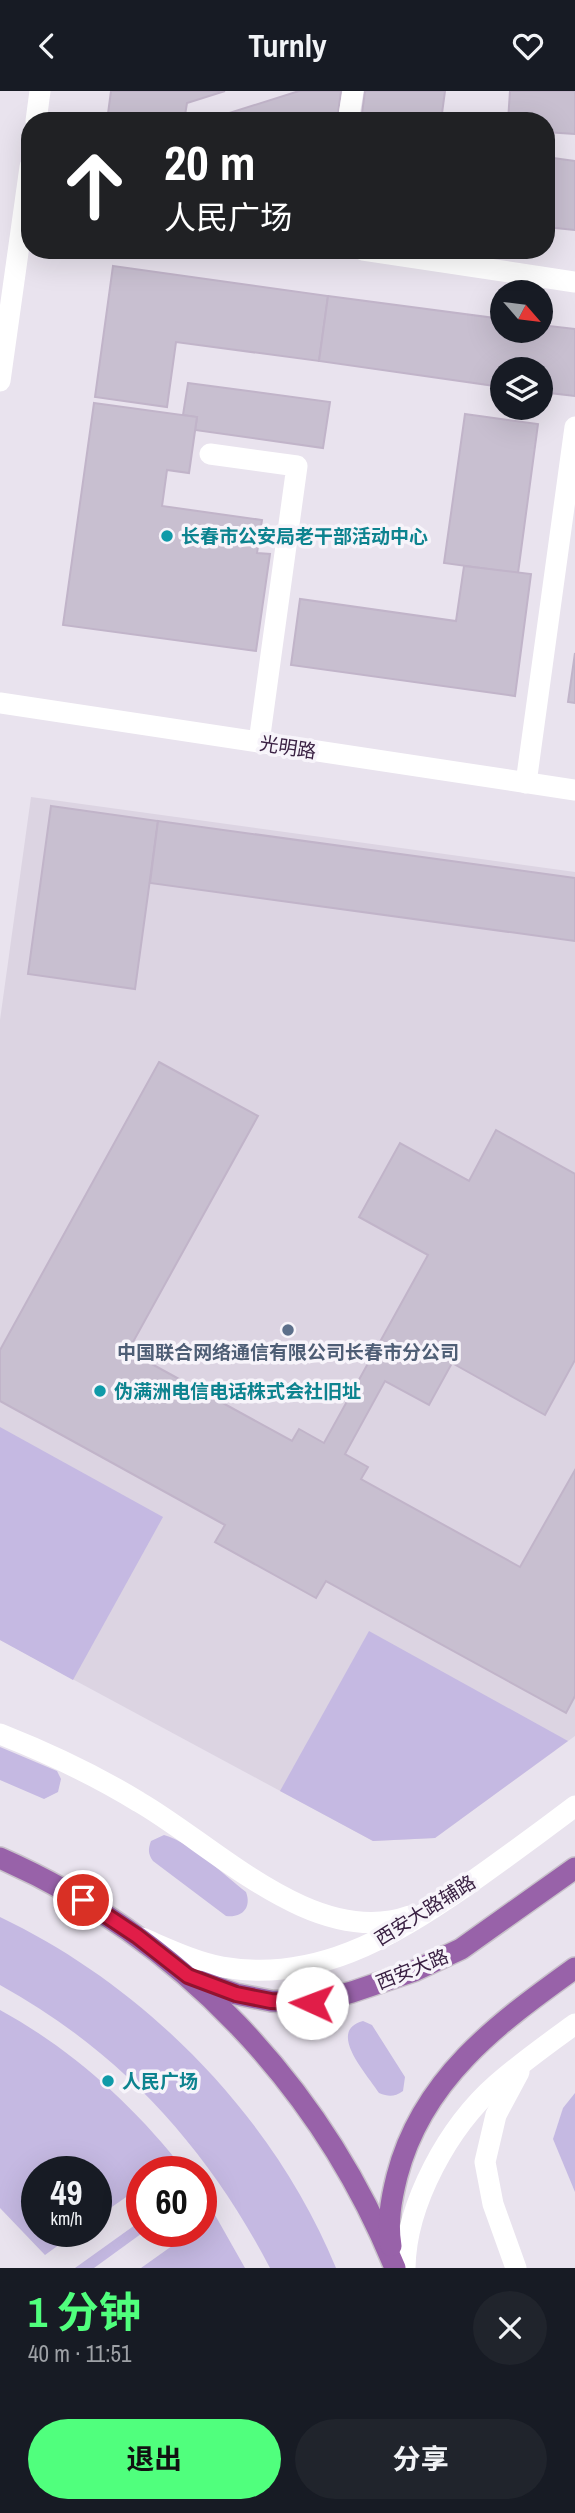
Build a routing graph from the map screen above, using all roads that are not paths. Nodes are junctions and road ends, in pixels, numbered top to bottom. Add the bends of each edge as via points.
1 (40, 91) edge
2 (353, 91) edge
3 (37, 112) edge
4 (350, 112) edge
5 (21, 241) edge
6 (423, 259) edge
7 (575, 282) edge
8 (0, 381) edge
9 (575, 427) edge
10 (209, 454) dead end
11 (0, 703) edge
12 (259, 742) junction
13 (526, 783) junction
14 (575, 790) edge
15 (0, 1734) edge
16 (575, 1806) edge
17 (0, 1858) edge
18 (575, 1868) edge
19 (435, 1907) junction
20 (137, 1936) junction
21 (575, 1968) edge
22 (188, 1976) junction
23 (575, 2024) edge
24 (547, 2045) junction
25 (398, 2267) edge
26 (516, 2268) edge

1 - 3 street
2 - 4 street
5 - 8 street
6 - 7 street
9 - 13 street
10 - 12 street via 297,466
11 - 12 street, 光明路
12 - 13 street, 光明路
13 - 14 street, 光明路
15 - 19 street via 77,1767 142,1803 238,1870 305,1909 348,1920 393,1922
16 - 19 street, 西安大路辅路
17 - 20 main road via 83,1900
18 - 22 main road, 西安大路 via 461,1949 352,1992 312,2003 271,2001
19 - 20 street, 西安大路辅路 via 348,1954 266,1970 222,1967
20 - 22 main road
21 - 25 main road via 474,2047 441,2083 419,2119 390,2205 389,2235
22 - 25 main road via 277,2068 316,2120 351,2175
23 - 24 street
24 - 25 street via 497,2084 453,2137 428,2177
24 - 26 street via 515,2075 496,2115 485,2162 493,2204

